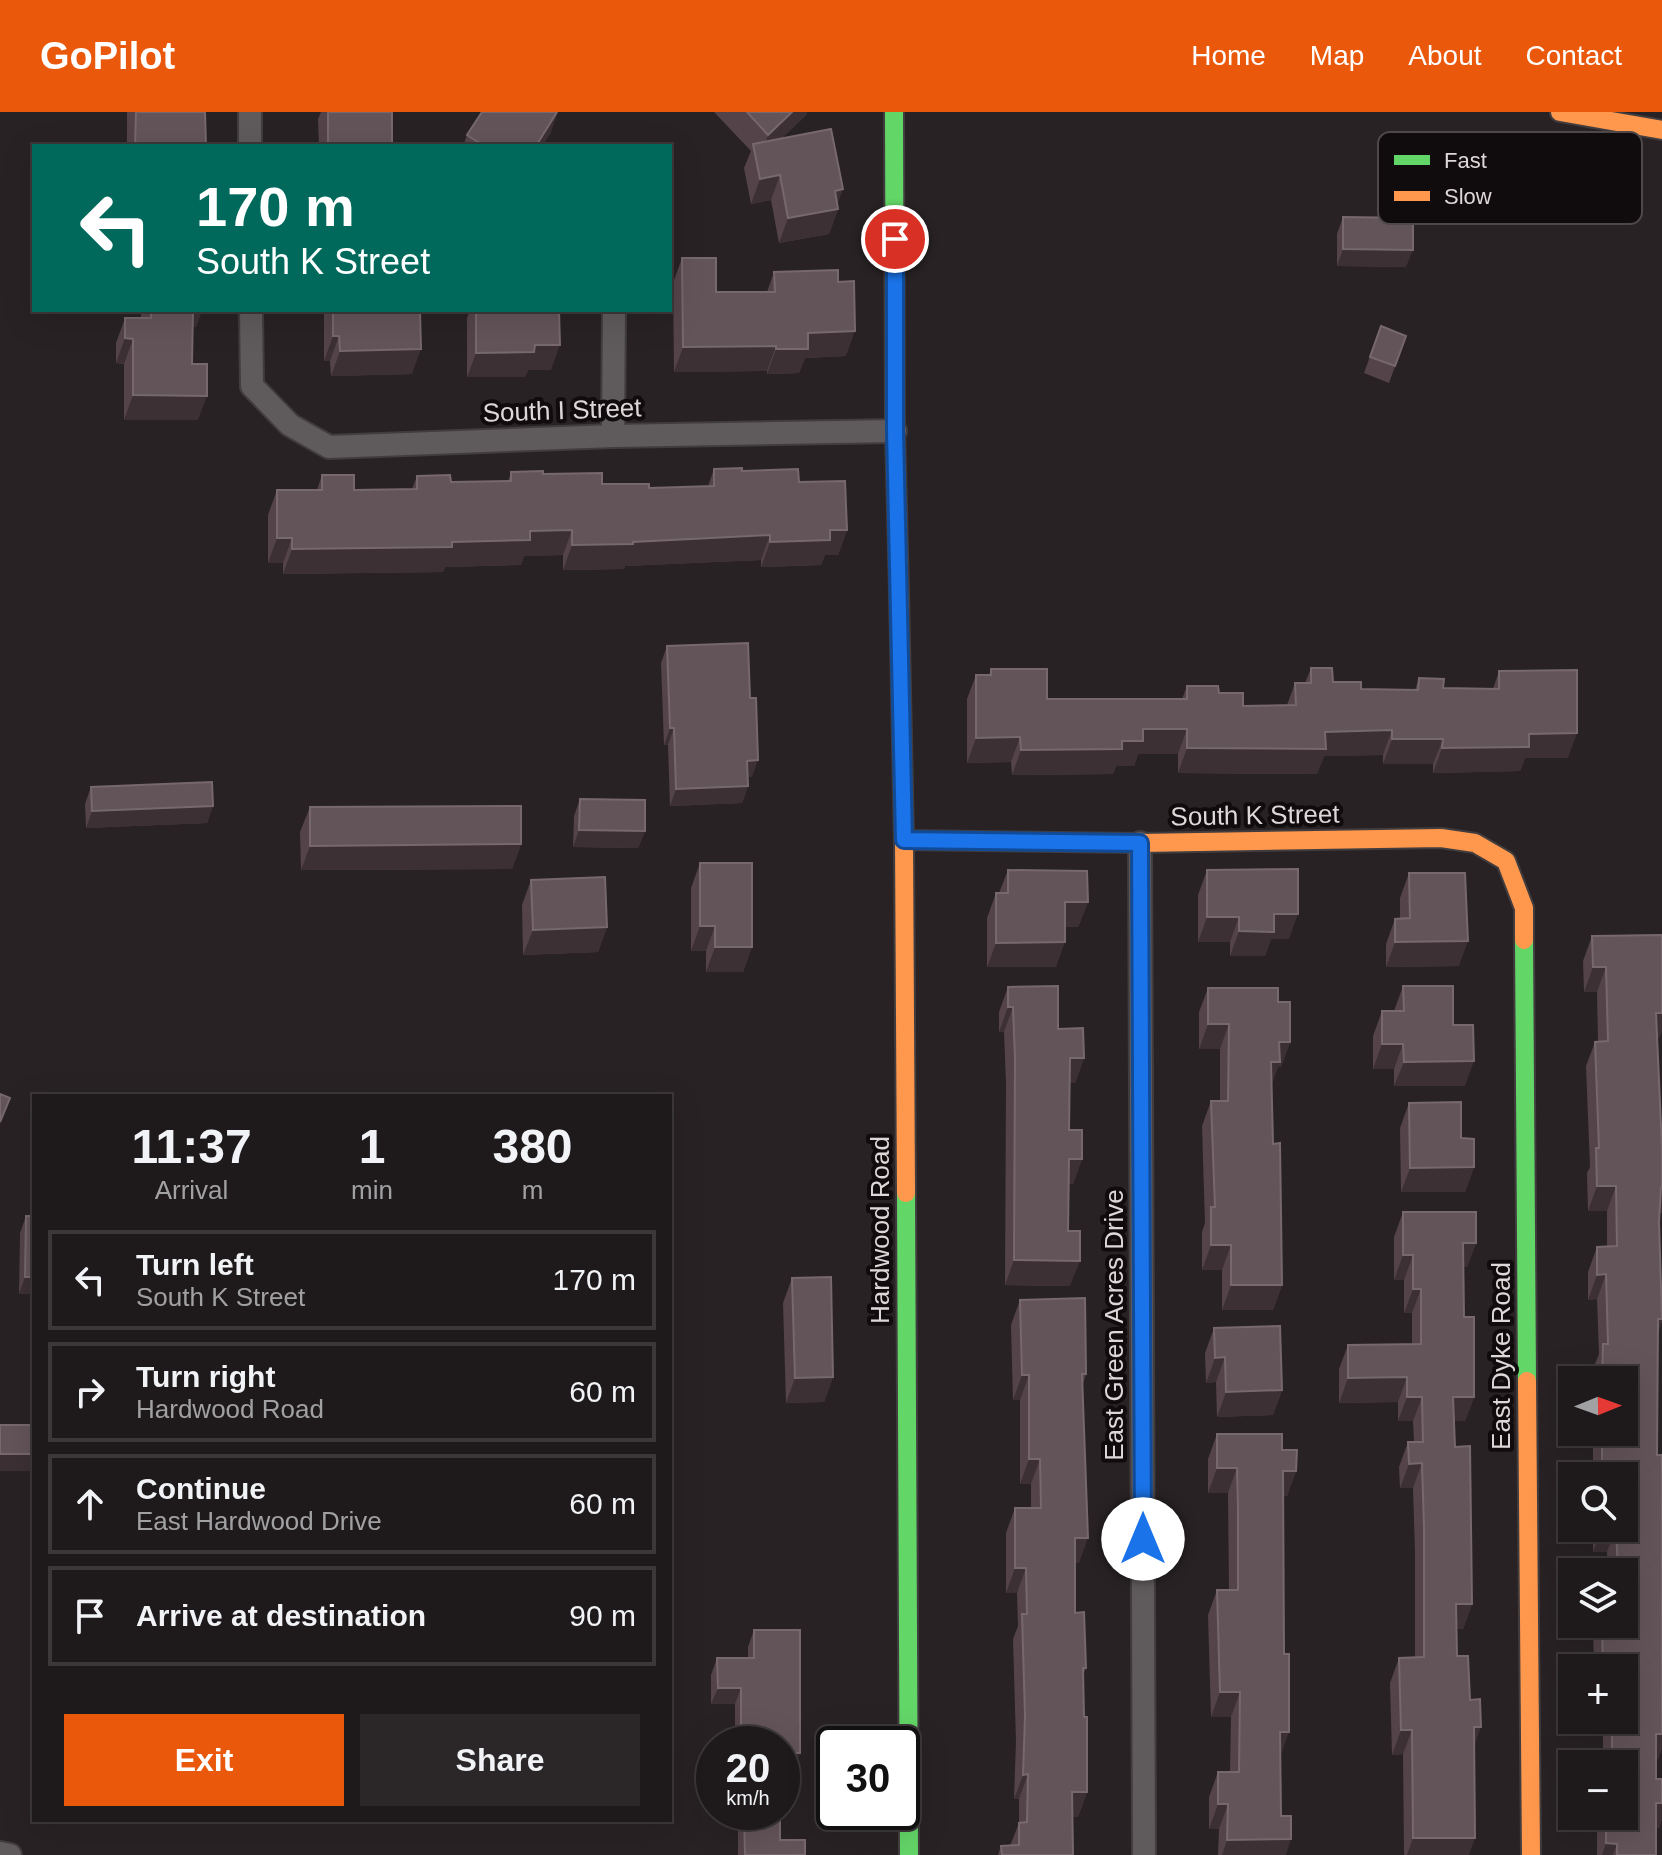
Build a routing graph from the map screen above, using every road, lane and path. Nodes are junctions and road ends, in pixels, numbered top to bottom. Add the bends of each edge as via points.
1 (250, 112) edge
2 (894, 112) edge
3 (1560, 112) edge
4 (1662, 130) edge
5 (250, 144) edge
6 (251, 312) edge
7 (614, 312) edge
8 (895, 431) junction
9 (613, 436) junction
10 (904, 840) junction
11 (1140, 843) junction
12 (1506, 861) joint
13 (0, 1853) edge
14 (10, 1855) edge
15 (909, 1855) edge
16 (1144, 1855) edge
17 (1531, 1855) edge

1 - 5 street
2 - 8 street, Hardwood Road
3 - 4 street
6 - 9 street, South I Street via 252,386 290,425 329,447
7 - 9 street
8 - 9 street, South I Street
8 - 10 street, Hardwood Road
10 - 11 street, South K Street
10 - 15 street, Hardwood Road
11 - 12 street, South K Street via 1441,838 1475,843
11 - 16 street, East Green Acres Drive
12 - 17 street, East Dyke Road via 1524,908
13 - 14 street

